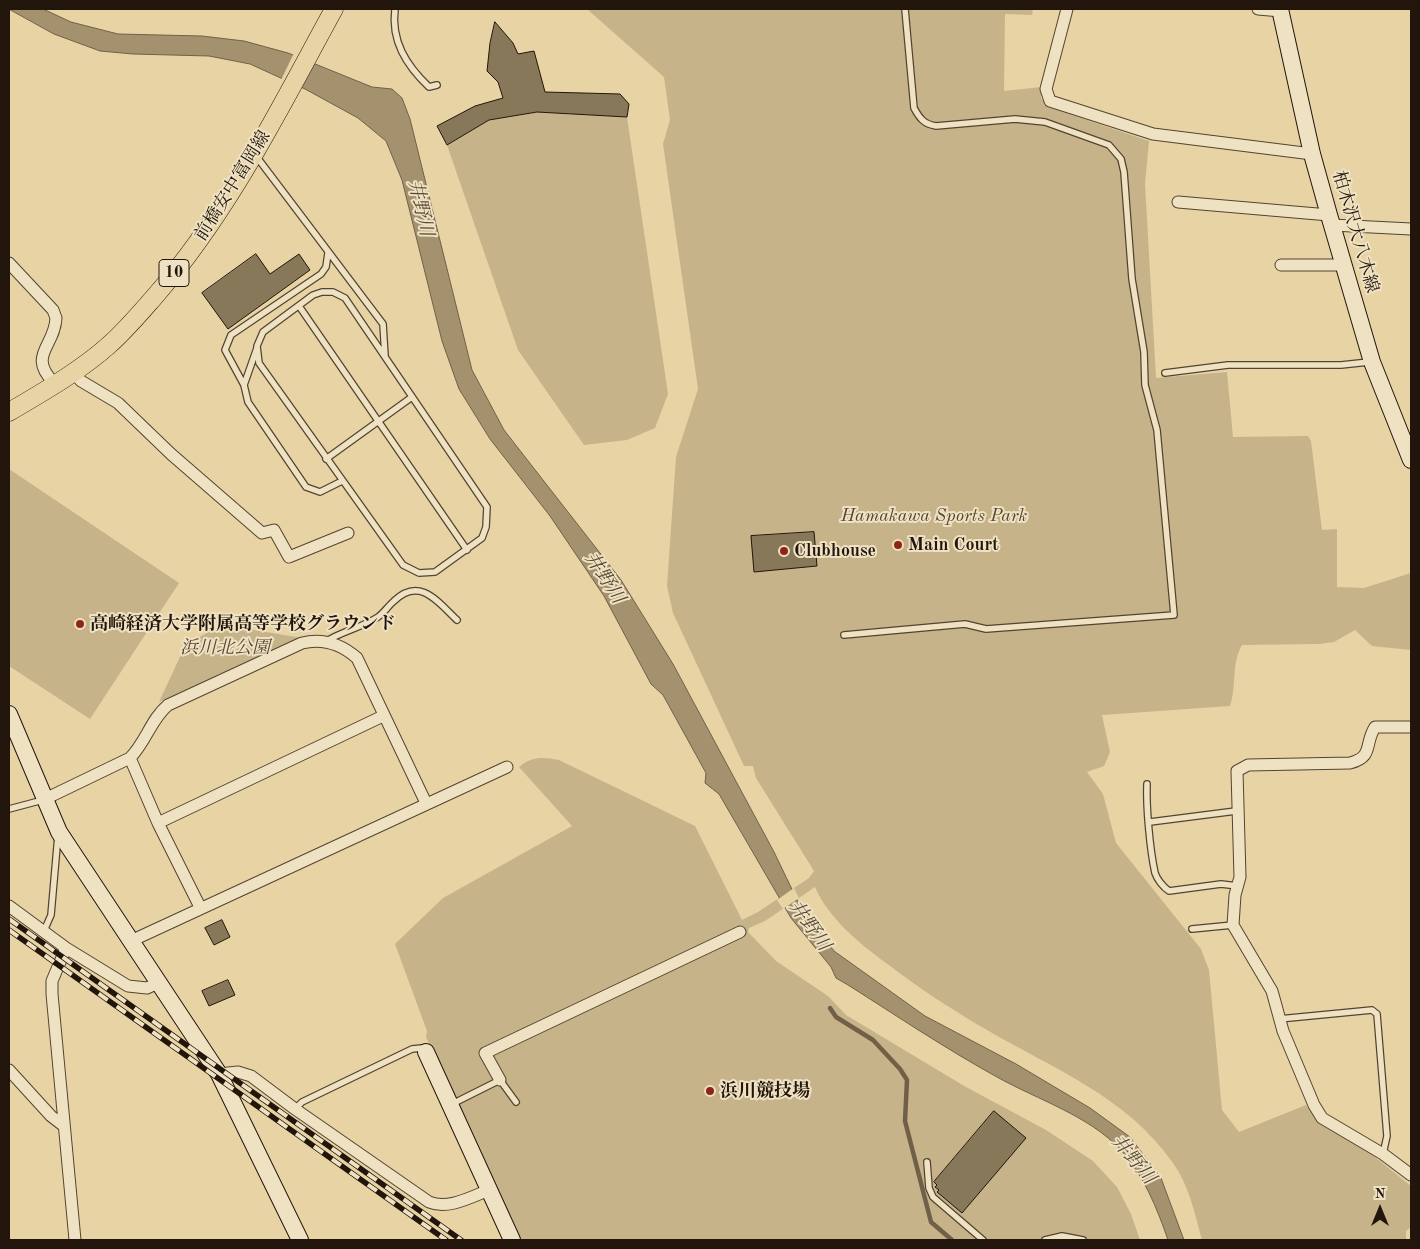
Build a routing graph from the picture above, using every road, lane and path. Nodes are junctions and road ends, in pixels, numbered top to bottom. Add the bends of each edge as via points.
1 (334, 9) edge
2 (395, 9) edge
3 (905, 9) edge
4 (1067, 9) edge
5 (1258, 9) edge
6 (1280, 10) edge
7 (437, 85) dead end
8 (254, 154) junction
9 (1312, 154) junction
10 (1178, 202) dead end
11 (1331, 220) junction
12 (1411, 228) edge
13 (328, 252) junction
14 (9, 263) edge
15 (1281, 265) dead end
16 (1344, 265) junction
17 (299, 306) junction
18 (257, 346) junction
19 (385, 357) junction
20 (1372, 362) junction
21 (72, 371) junction
22 (1165, 373) dead end
23 (55, 384) junction
24 (244, 385) junction
25 (412, 396) junction
26 (9, 412) edge
27 (379, 420) junction
28 (326, 459) junction
29 (1411, 460) edge
30 (342, 481) junction
31 (348, 534) dead end
32 (467, 550) junction
33 (457, 620) dead end
34 (844, 635) dead end
35 (325, 642) junction
36 (9, 714) edge
37 (383, 716) junction
38 (1411, 727) edge
39 (130, 758) junction
40 (507, 767) dead end
41 (1147, 784) dead end
42 (45, 798) junction
43 (426, 803) junction
44 (9, 809) edge
45 (1236, 811) junction
46 (158, 822) junction
47 (1150, 822) junction
48 (59, 832) junction
49 (1238, 886) junction
50 (9, 906) edge
51 (200, 908) junction
52 (1233, 925) junction
53 (1192, 929) dead end
54 (44, 931) junction
55 (740, 932) dead end
56 (133, 940) junction
57 (66, 948) junction
58 (160, 982) junction
59 (1279, 1019) junction
60 (426, 1052) joint
61 (9, 1070) edge
62 (220, 1074) junction
63 (500, 1080) junction
64 (516, 1102) dead end
65 (450, 1105) junction
66 (294, 1109) junction
67 (64, 1126) junction
68 (1384, 1154) junction
69 (927, 1162) dead end
70 (1411, 1175) edge
71 (489, 1190) junction
72 (75, 1240) edge
73 (300, 1240) edge
74 (512, 1240) edge
75 (983, 1240) edge
76 (1045, 1240) edge
77 (1084, 1240) edge

1 - 8 main road, 前橋安中富岡線 / 10
2 - 7 lane via 395,39 405,58 429,87
3 - 34 lane via 914,108 926,124 1028,119 1109,145 1120,159 1124,172 1132,279 1144,352 1145,385 1157,430 1174,615 986,629 965,624
4 - 9 street via 1046,89 1050,101 1153,134
5 - 6 street
6 - 9 street, 柏木沢大八木線
8 - 13 lane
8 - 21 main road, 前橋安中富岡線 / 10 via 190,256 114,340
9 - 11 street, 柏木沢大八木線
10 - 11 street
11 - 12 street
11 - 16 street, 柏木沢大八木線
13 - 19 lane via 383,324
13 - 24 lane via 321,274 231,335 225,350
14 - 23 street via 53,310 56,318 41,360 46,375
15 - 16 street
16 - 20 street, 柏木沢大八木線
17 - 18 lane via 263,332
17 - 19 lane via 322,292 333,292 345,298
17 - 27 lane
18 - 24 lane
18 - 28 lane via 259,363
19 - 25 lane
20 - 22 lane via 1341,366 1228,365
20 - 29 street, 柏木沢大八木線
21 - 23 main road, 前橋安中富岡線 / 10
21 - 31 street via 81,381 118,403 262,533 274,530 289,558
23 - 26 main road, 前橋安中富岡線 / 10
24 - 30 lane via 248,402 306,487 320,492
25 - 27 lane
25 - 32 lane via 487,507 482,538
27 - 28 lane
27 - 32 lane
28 - 30 lane
30 - 32 lane via 402,565 410,571 435,572
33 - 35 lane via 431,595 418,590 402,594 380,616 361,627
35 - 37 street via 347,650 357,658
35 - 39 street via 302,643 168,705
36 - 42 street
37 - 43 street
37 - 46 street
38 - 45 street via 1375,727 1363,759 1350,763 1241,766 1235,777
39 - 42 street
39 - 46 street
40 - 43 street
41 - 47 lane via 1146,804
42 - 44 lane
42 - 48 street
43 - 51 street
45 - 47 lane
45 - 49 street
46 - 51 street
47 - 49 lane via 1156,874 1164,888 1169,891 1222,884
48 - 54 lane via 51,915
48 - 56 street
49 - 52 street via 1234,895
50 - 54 street
51 - 56 street
52 - 53 lane
52 - 59 street via 1272,991
54 - 57 street
55 - 63 street via 485,1053
56 - 58 street
57 - 58 street via 128,986 148,988
57 - 67 street via 52,981
58 - 62 street
59 - 68 street via 1322,1118
59 - 68 lane via 1372,1010 1377,1014 1387,1136
60 - 65 street
60 - 66 lane via 422,1048 412,1049 302,1102
61 - 67 street
62 - 66 street via 238,1072 250,1076
62 - 73 street
63 - 64 lane
63 - 65 lane
65 - 71 street
66 - 71 street via 429,1202 437,1205
67 - 72 street
68 - 70 street
69 - 75 lane via 933,1198
71 - 74 street
76 - 77 lane via 1062,1236

